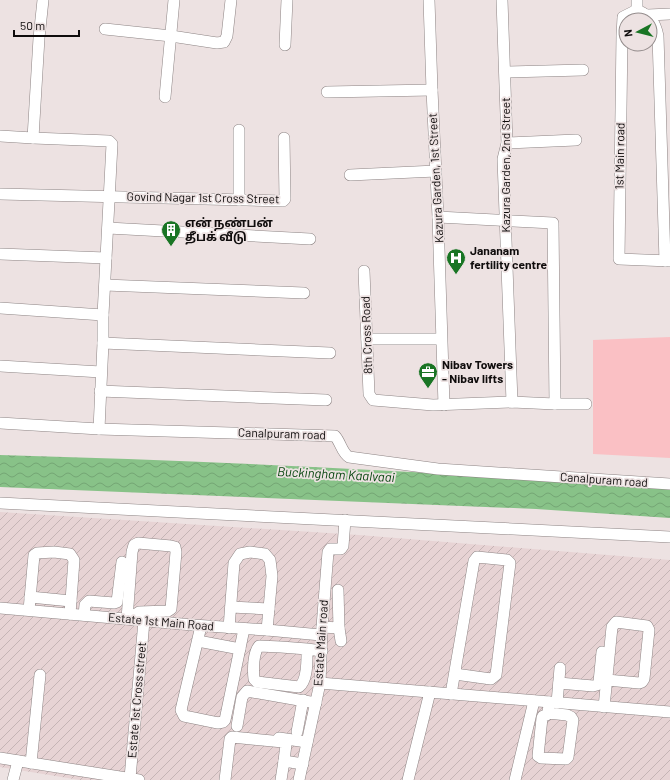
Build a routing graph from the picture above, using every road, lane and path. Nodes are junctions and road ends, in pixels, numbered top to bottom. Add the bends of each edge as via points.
1 (43, 0) edge
2 (174, 0) edge
3 (231, 0) edge
4 (287, 0) edge
5 (428, 0) edge
6 (502, 0) edge
7 (637, 5) edge
8 (645, 12) edge
9 (670, 14) edge
10 (658, 15) edge
11 (105, 30) dead end
12 (171, 36) junction
13 (658, 36) edge
14 (285, 45) dead end
15 (583, 70) dead end
16 (505, 72) junction
17 (432, 90) junction
18 (327, 92) dead end
19 (165, 97) dead end
20 (239, 130) dead end
21 (666, 133) edge
22 (0, 136) edge
23 (33, 138) junction
24 (284, 138) dead end
25 (576, 140) dead end
26 (507, 143) junction
27 (436, 171) junction
28 (350, 175) dead end
29 (0, 194) edge
30 (109, 196) junction
31 (667, 196) edge
32 (238, 200) junction
33 (438, 217) junction
34 (505, 220) junction
35 (108, 228) junction
36 (310, 239) dead end
37 (0, 254) edge
38 (106, 258) junction
39 (668, 261) edge
40 (364, 271) dead end
41 (105, 285) junction
42 (304, 293) dead end
43 (0, 308) edge
44 (103, 315) junction
45 (367, 339) junction
46 (442, 339) junction
47 (103, 343) junction
48 (330, 353) dead end
49 (0, 366) edge
50 (101, 372) junction
51 (100, 391) junction
52 (326, 400) dead end
53 (512, 402) junction
54 (556, 404) junction
55 (586, 404) dead end
56 (444, 405) junction
57 (0, 423) edge
58 (99, 428) junction
59 (670, 484) edge
60 (0, 503) edge
61 (345, 520) junction
62 (670, 537) edge
63 (122, 562) dead end
64 (338, 590) dead end
65 (30, 598) junction
66 (71, 601) junction
67 (230, 607) junction
68 (0, 608) edge
69 (269, 609) junction
70 (29, 610) junction
71 (70, 614) junction
72 (84, 615) junction
73 (136, 620) junction
74 (201, 626) junction
75 (229, 628) junction
76 (339, 628) junction
77 (244, 629) junction
78 (267, 630) junction
79 (321, 631) junction
80 (198, 641) junction
81 (341, 641) dead end
82 (240, 649) junction
83 (307, 649) junction
84 (322, 651) junction
85 (602, 652) dead end
86 (560, 668) dead end
87 (455, 674) junction
88 (40, 675) dead end
89 (607, 680) junction
90 (320, 683) junction
91 (559, 683) junction
92 (430, 692) junction
93 (451, 694) junction
94 (303, 700) junction
95 (534, 701) junction
96 (316, 703) junction
97 (551, 706) junction
98 (604, 707) junction
99 (670, 712) edge
100 (297, 732) dead end
101 (307, 742) junction
102 (0, 758) edge
103 (18, 761) junction
104 (284, 761) junction
105 (31, 763) junction
106 (303, 764) junction
107 (68, 774) edge
108 (135, 779) edge
109 (14, 780) edge
110 (225, 780) edge
111 (281, 780) edge
112 (299, 780) edge
113 (408, 780) edge
114 (515, 780) edge

1 - 23 street
2 - 12 street
3 - 12 street via 224,42
4 - 14 street
5 - 17 street, Kazura Garden, 1st Street
6 - 16 street, Kazura Garden, 2nd Street
7 - 8 street
7 - 39 street, 1st Main road via 623,17 618,259
9 - 10 street
11 - 12 street
12 - 19 street
13 - 21 street
15 - 16 street
16 - 26 street, Kazura Garden, 2nd Street
17 - 18 street
17 - 27 street, Kazura Garden, 1st Street
20 - 32 street
21 - 31 street
22 - 23 street
23 - 30 street via 111,143
24 - 32 street, Govind Nagar 1st Cross Street via 284,201
25 - 26 street
26 - 34 street, Kazura Garden, 2nd Street via 503,159
27 - 28 street
27 - 33 street, Kazura Garden, 1st Street
29 - 30 street, Govind Nagar 1st Cross Street
30 - 32 street, Govind Nagar 1st Cross Street
30 - 35 street
31 - 39 street
33 - 34 street
33 - 46 street, Kazura Garden, 1st Street
34 - 53 street, Kazura Garden, 2nd Street
34 - 54 street via 553,223
35 - 36 street
35 - 38 street
37 - 38 street
38 - 41 street
40 - 45 street, 8th Cross Road
41 - 42 street
41 - 44 street
43 - 44 street
44 - 47 street
45 - 46 street
45 - 56 street, 8th Cross Road via 372,400
46 - 56 street, Kazura Garden, 1st Street
47 - 48 street
47 - 50 street
49 - 50 street
50 - 51 street
51 - 52 street
51 - 58 street
53 - 54 street
53 - 56 street
54 - 55 street
57 - 58 street, Canalpuram road
58 - 59 street, Canalpuram road via 335,436 340,441 345,455 349,457 438,469
60 - 61 street
61 - 62 street
61 - 79 street, Estate Main road via 343,546 340,549 330,549 328,552
63 - 72 street via 117,602 89,601 85,605
64 - 76 street
65 - 66 street
65 - 66 street via 34,555 54,552 70,554 74,560
65 - 70 street
66 - 71 street
67 - 69 street
67 - 69 street via 234,563 240,554 250,552 265,554 270,560 272,576
67 - 75 street
68 - 70 street, Estate 1st Main Road
69 - 78 street
70 - 71 street, Estate 1st Main Road
71 - 72 street, Estate 1st Main Road
72 - 73 street, Estate 1st Main Road
73 - 73 street, Estate 1st Cross street via 132,552 134,545 138,543 175,547 172,609 139,612 136,614
73 - 74 street, Estate 1st Main Road
73 - 108 street, Estate 1st Cross street
74 - 75 street, Estate 1st Main Road
74 - 80 street
75 - 77 street, Estate 1st Main Road
76 - 79 street, Estate 1st Main Road
76 - 81 street
77 - 78 street, Estate 1st Main Road
77 - 82 street
78 - 79 street, Estate 1st Main Road
79 - 84 street, Estate Main road
80 - 82 street
80 - 82 street via 181,710 184,716 212,722 225,720
83 - 83 street via 306,670 303,684 299,687 257,682 254,679 256,649 259,646
83 - 84 street
84 - 90 street, Estate Main road
85 - 91 street via 597,685
86 - 91 street
87 - 87 street via 474,561 477,557 507,560 510,563 496,675 491,679
87 - 93 street
88 - 105 street
89 - 89 street via 612,627 616,622 647,626 649,630 642,682
89 - 98 street
90 - 92 street
90 - 96 street, Estate Main road
91 - 97 street
92 - 93 street
92 - 113 street
93 - 95 street
94 - 96 street
94 - 100 street
94 - 101 street via 247,691 242,697 240,729
95 - 97 street
95 - 114 street
96 - 101 street, Estate Main road
97 - 97 street via 547,715 542,718 538,756 566,759 573,720
97 - 98 street
98 - 99 street
101 - 106 street, Estate Main road
102 - 103 street
103 - 105 street
103 - 109 street
104 - 106 street
104 - 110 street via 286,744 283,742 232,737
104 - 111 street
105 - 107 street
106 - 112 street, Estate Main road
107 - 108 street

